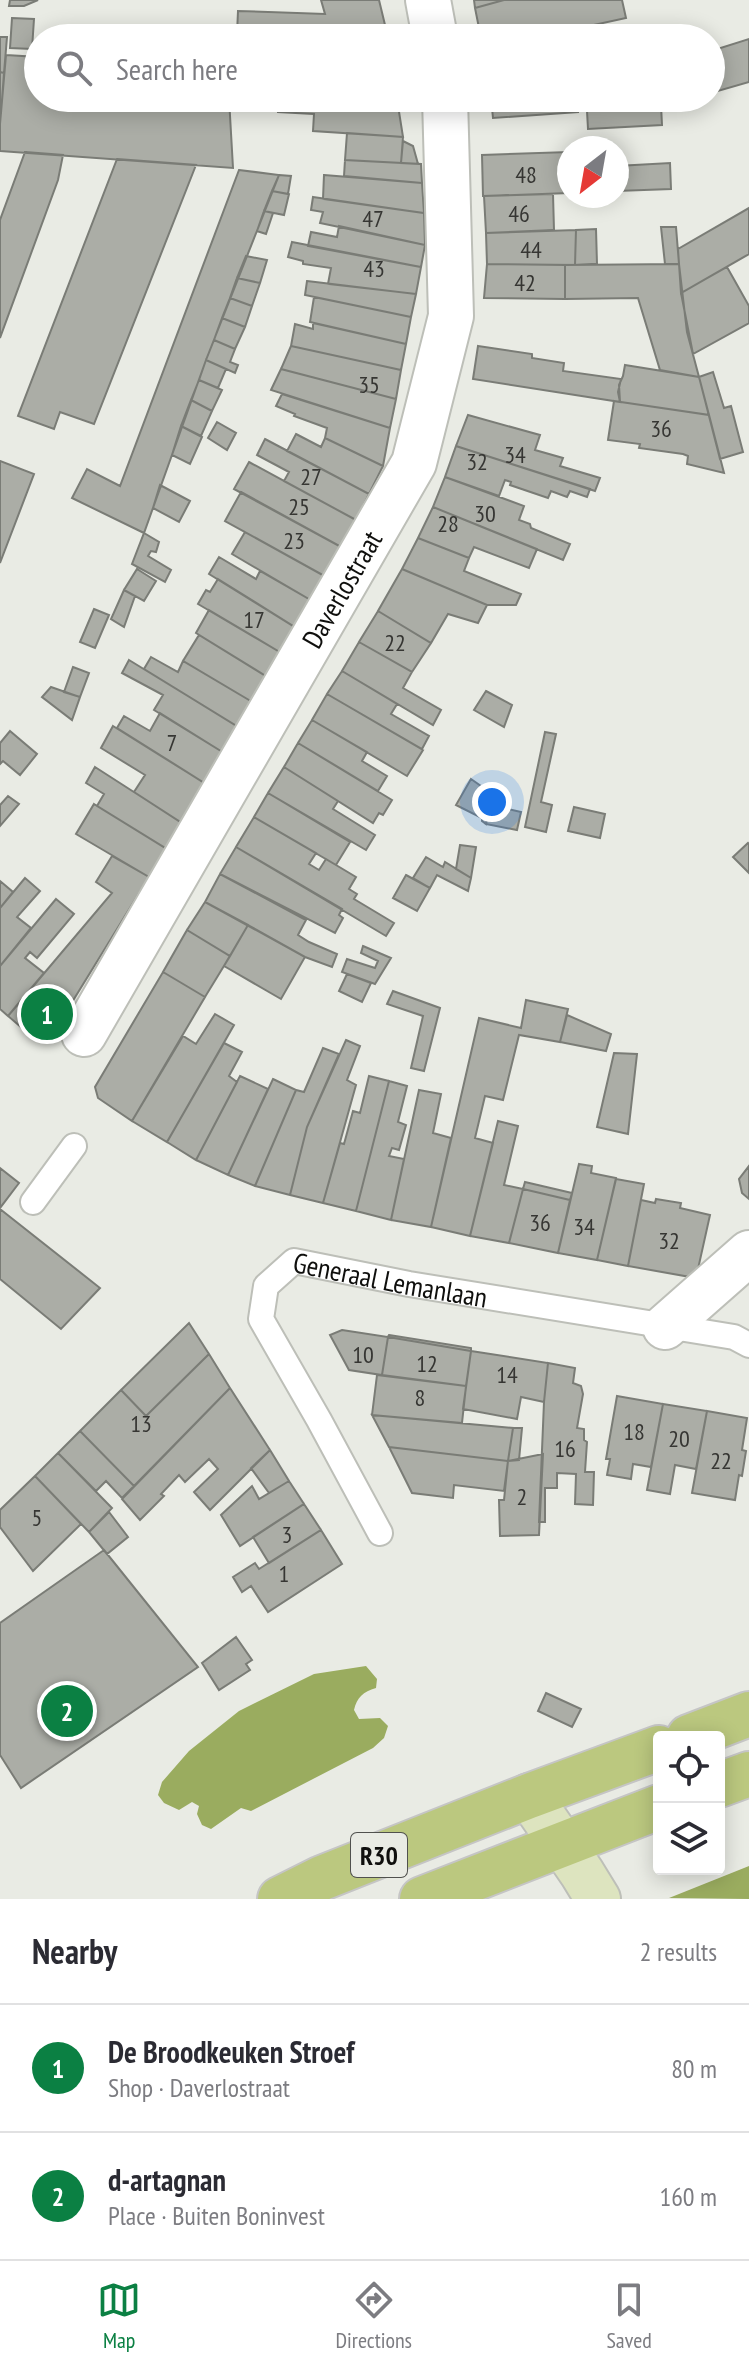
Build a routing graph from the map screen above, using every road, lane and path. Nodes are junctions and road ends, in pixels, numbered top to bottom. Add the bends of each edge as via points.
1 (428, 0) edge
2 (432, 24) edge
3 (445, 112) edge
4 (84, 1034) dead end
5 (74, 1146) dead end
6 (33, 1202) dead end
7 (749, 1253) edge
8 (665, 1327) junction
9 (749, 1345) edge
10 (380, 1533) dead end
11 (749, 1714) edge
12 (705, 1731) edge
13 (653, 1750) edge
14 (749, 1774) edge
15 (725, 1783) edge
16 (529, 1796) junction
17 (640, 1814) edge
18 (562, 1844) junction
19 (280, 1899) edge
20 (422, 1899) edge
21 (598, 1899) edge

1 - 2 street
3 - 4 street, Daverlostraat via 451,316 414,463
5 - 6 lane
7 - 8 street
8 - 9 lane, Generaal Lemanlaan via 734,1337
8 - 10 lane, Generaal Lemanlaan via 294,1261 266,1286 261,1319
11 - 12 main road
13 - 16 main road, R30
14 - 15 main road
16 - 18 street
16 - 19 main road, R30
17 - 18 main road, R30
18 - 20 main road, R30
18 - 21 street

